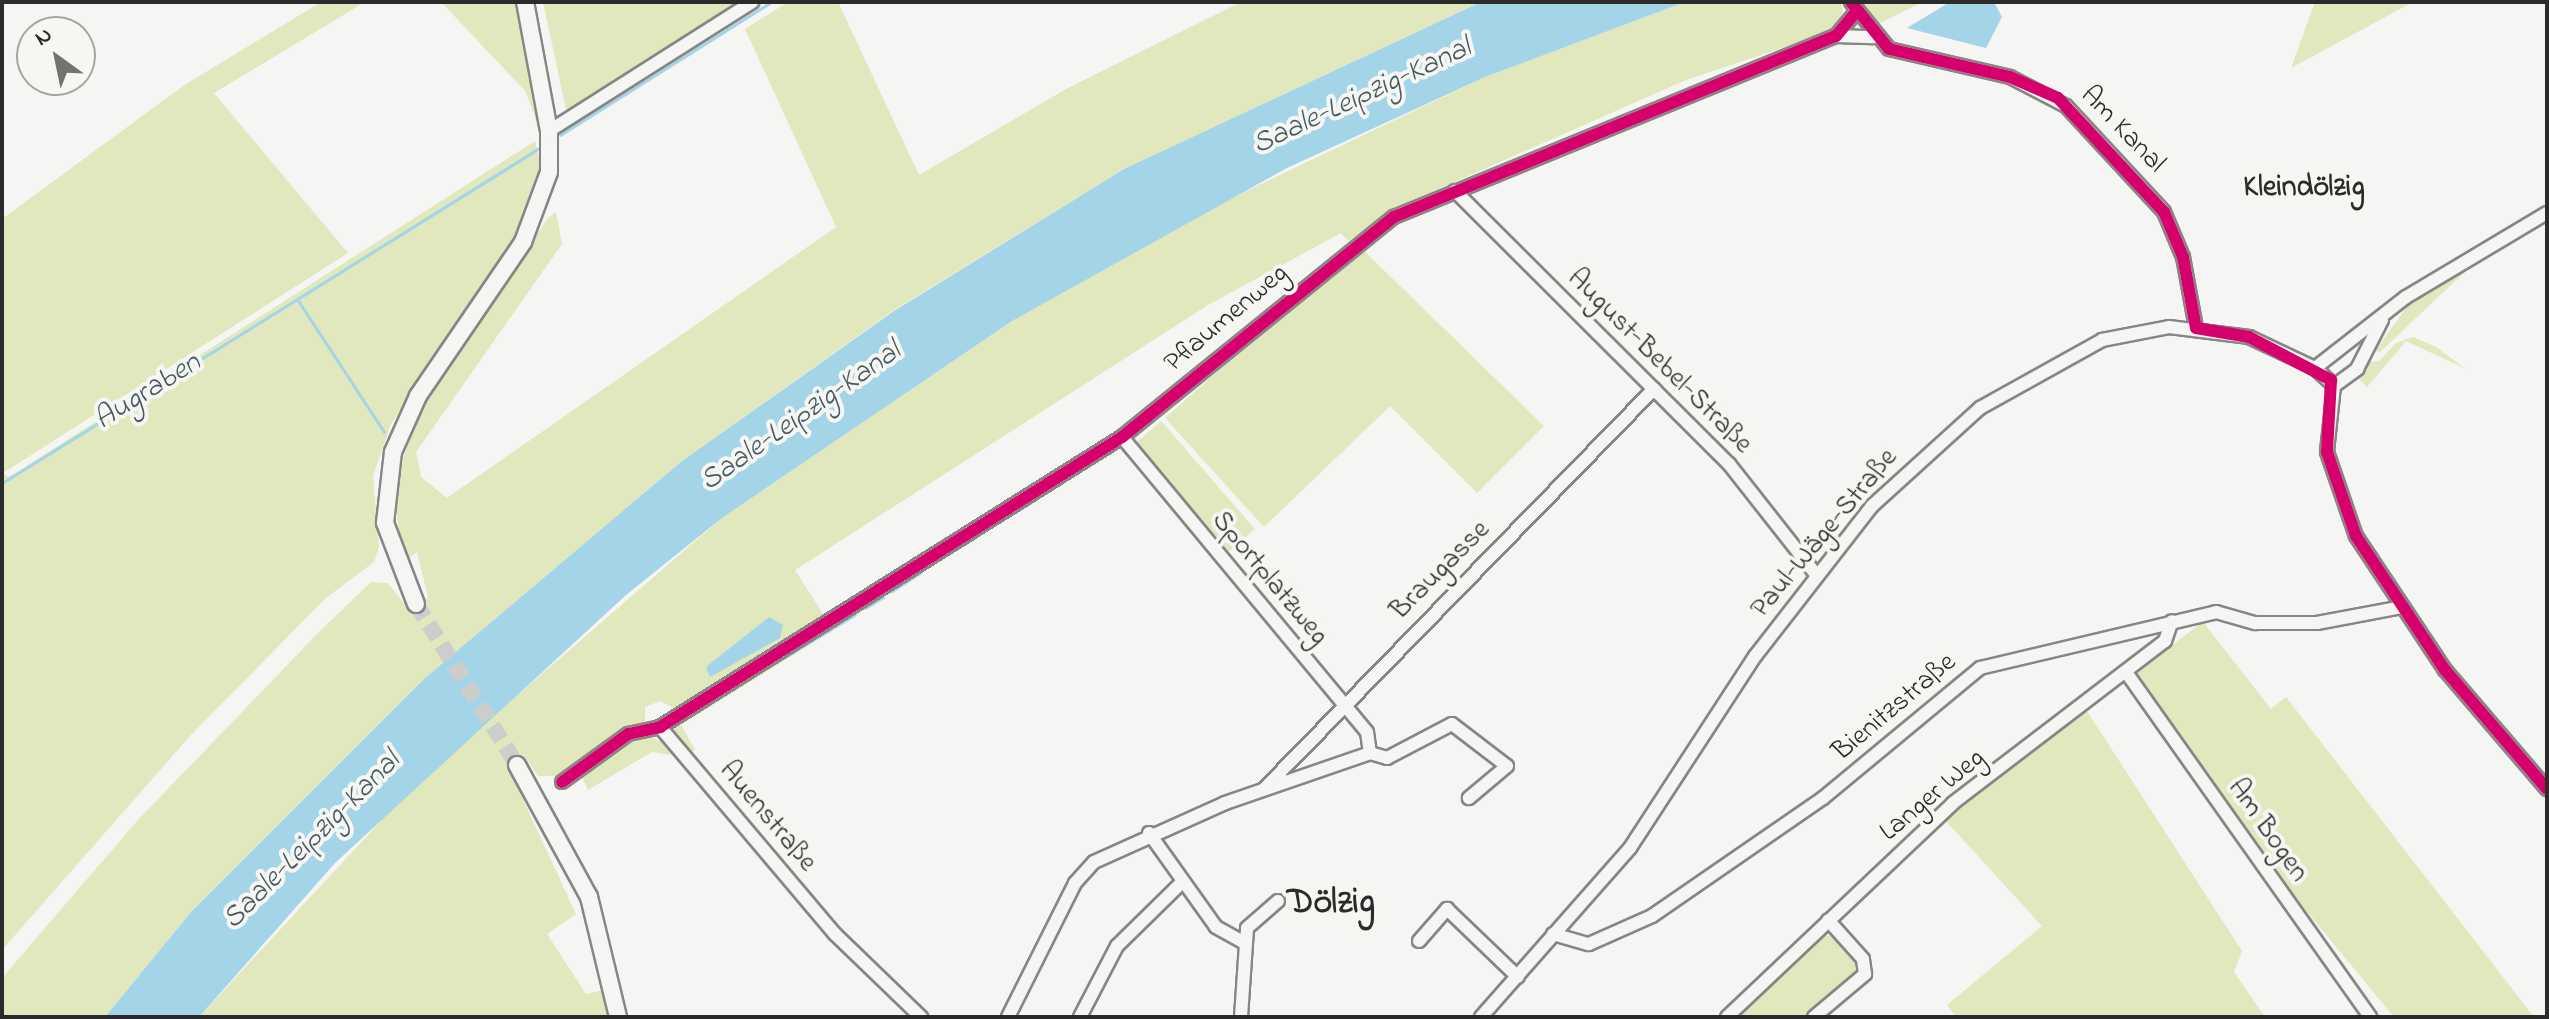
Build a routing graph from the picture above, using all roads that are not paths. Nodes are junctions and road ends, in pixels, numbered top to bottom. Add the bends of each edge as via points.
1 (525, 2) edge
2 (752, 2) edge
3 (1853, 8) edge
4 (1836, 36) junction
5 (1873, 37) junction
6 (549, 131) junction
7 (1455, 191) junction
8 (2547, 213) edge
9 (2382, 320) junction
10 (2196, 328) junction
11 (2315, 368) junction
12 (2334, 386) junction
13 (1654, 389) junction
14 (1122, 437) junction
15 (1817, 576) junction
16 (416, 604) tunnel mouth
17 (2402, 607) junction
18 (2172, 621) junction
19 (2126, 672) junction
20 (1343, 705) junction
21 (660, 727) junction
22 (1370, 753) junction
23 (517, 765) tunnel mouth
24 (562, 782) dead end
25 (1264, 789) junction
26 (2547, 789) edge
27 (1469, 798) dead end
28 (1149, 833) junction
29 (1181, 883) junction
30 (1278, 901) dead end
31 (1828, 920) junction
32 (1553, 934) junction
33 (1419, 941) dead end
34 (1245, 943) junction
35 (1518, 977) junction
36 (919, 1016) edge
37 (618, 1017) edge
38 (1008, 1017) edge
39 (1080, 1017) edge
40 (1241, 1017) edge
41 (1481, 1017) edge
42 (1727, 1017) edge
43 (1814, 1017) edge
44 (2370, 1017) edge

1 - 6 street
2 - 6 street
3 - 4 street, Pflaumenweg
3 - 5 street, Am Kanal
4 - 5 street, Pflaumenweg
4 - 7 street, Pflaumenweg
5 - 10 street, Am Kanal via 1904,55 2010,77 2058,98 2164,212 2183,257
6 - 16 street via 549,172 537,216 418,396 388,471 389,539
7 - 13 street, August-Bebel-Straße
7 - 14 street, Pflaumenweg via 1367,233
8 - 9 street via 2406,297
9 - 11 street
9 - 12 street via 2357,369
10 - 11 street, Paul-Wäge-Straße via 2249,337
10 - 15 street, Paul-Wäge-Straße via 2112,337 2003,392 1908,469
11 - 12 street, Paul-Wäge-Straße
12 - 17 street via 2327,452 2335,488
13 - 15 street, August-Bebel-Straße via 1729,464
13 - 20 street, Braugasse
14 - 20 street, Sportplatzweg
14 - 21 street, Pflaumenweg
15 - 32 street, Paul-Wäge-Straße via 1756,655 1630,848
17 - 18 street, Bienitzstraße via 2317,623 2255,623 2216,612
17 - 26 street via 2445,670
18 - 19 street, Langer Weg via 2165,641
18 - 32 street, Bienitzstraße via 1980,668 1823,798 1652,916 1589,944
19 - 31 street, Langer Weg via 1953,803
19 - 44 street, Am Bogen
20 - 22 street, Sportplatzweg via 1371,739
20 - 25 street, Braugasse
21 - 24 street via 628,734
21 - 36 street, Auenstraße via 835,934
22 - 25 street, Braugasse
22 - 27 street via 1387,758 1452,724 1507,766
23 - 37 street via 589,897
25 - 28 street, Braugasse
28 - 29 street
28 - 38 street, Braugasse via 1102,856 1075,883
29 - 34 street via 1216,927
29 - 39 street via 1117,946
30 - 34 street via 1252,918
31 - 42 street, Langer Weg
31 - 43 street via 1863,959 1865,974
32 - 35 street, Paul-Wäge-Straße
33 - 35 street via 1447,909
34 - 40 street
35 - 41 street, Paul-Wäge-Straße

